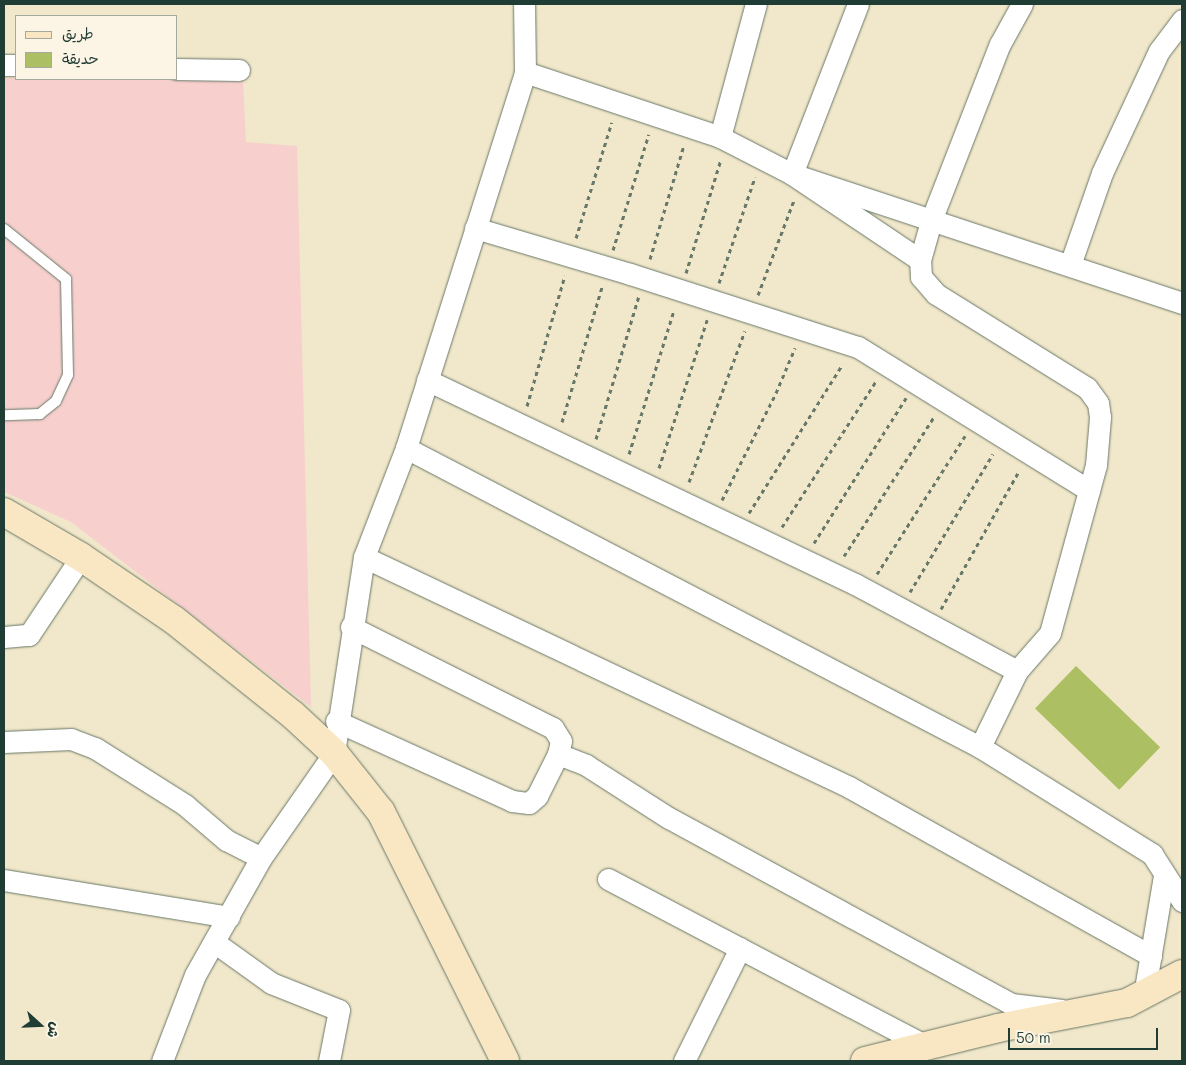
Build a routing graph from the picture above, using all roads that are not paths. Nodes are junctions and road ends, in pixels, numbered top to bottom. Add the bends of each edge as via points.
1 (524, 4) edge
2 (756, 4) edge
3 (858, 4) edge
4 (1022, 4) edge
5 (1182, 20) edge
6 (178, 69) edge
7 (239, 70) dead end
8 (525, 72) junction
9 (723, 139) junction
10 (797, 178) junction
11 (932, 218) junction
12 (475, 228) junction
13 (4, 229) edge
14 (920, 260) junction
15 (1070, 265) junction
16 (1182, 303) edge
17 (427, 380) junction
18 (4, 414) edge
19 (406, 448) junction
20 (1089, 490) junction
21 (4, 512) edge
22 (81, 557) junction
23 (364, 557) junction
24 (351, 626) junction
25 (4, 637) edge
26 (1017, 671) junction
27 (336, 721) junction
28 (4, 742) edge
29 (980, 747) junction
30 (334, 753) junction
31 (558, 754) junction
32 (261, 858) junction
33 (1164, 875) junction
34 (608, 879) dead end
35 (4, 880) edge
36 (1182, 900) edge
37 (229, 917) junction
38 (214, 942) junction
39 (740, 948) junction
40 (1151, 956) junction
41 (1182, 974) edge
42 (1144, 995) junction
43 (1079, 1012) junction
44 (926, 1046) junction
45 (162, 1061) edge
46 (329, 1061) edge
47 (505, 1061) edge
48 (684, 1061) edge
49 (865, 1061) edge

1 - 8 street
2 - 9 street
3 - 10 street
4 - 11 street via 1000,44
5 - 15 street via 1159,51 1102,173
6 - 7 street
8 - 9 street
8 - 12 street
9 - 10 street
10 - 11 street
10 - 14 street
11 - 14 street
11 - 15 street
12 - 17 street
12 - 20 street via 854,346 916,381
13 - 18 lane via 66,279 68,375 56,401 40,414
14 - 20 street via 921,277 936,294 1086,388 1098,403 1096,465
15 - 16 street
17 - 19 street
17 - 26 street via 866,590
19 - 23 street
19 - 29 street
20 - 26 street via 1050,633
21 - 22 main road
22 - 25 street via 29,635
22 - 30 main road via 174,620 293,715
23 - 24 street
23 - 40 street via 849,787
24 - 27 street
24 - 31 street via 553,728 561,742
26 - 29 street
27 - 30 street
27 - 31 street via 512,802 529,803 537,796
28 - 32 street via 71,739 95,748 185,805 226,840
29 - 33 street via 1152,854
30 - 32 street
30 - 47 main road via 381,812
31 - 43 street via 586,765 669,818 1011,1004
32 - 37 street
33 - 36 street
33 - 40 street
34 - 39 street
35 - 37 street
37 - 38 street
38 - 45 street via 195,975
38 - 46 street via 271,983 339,1010
39 - 44 street
39 - 48 street
40 - 42 street
41 - 42 main road
42 - 43 main road via 1127,1003
43 - 44 main road
44 - 49 main road

